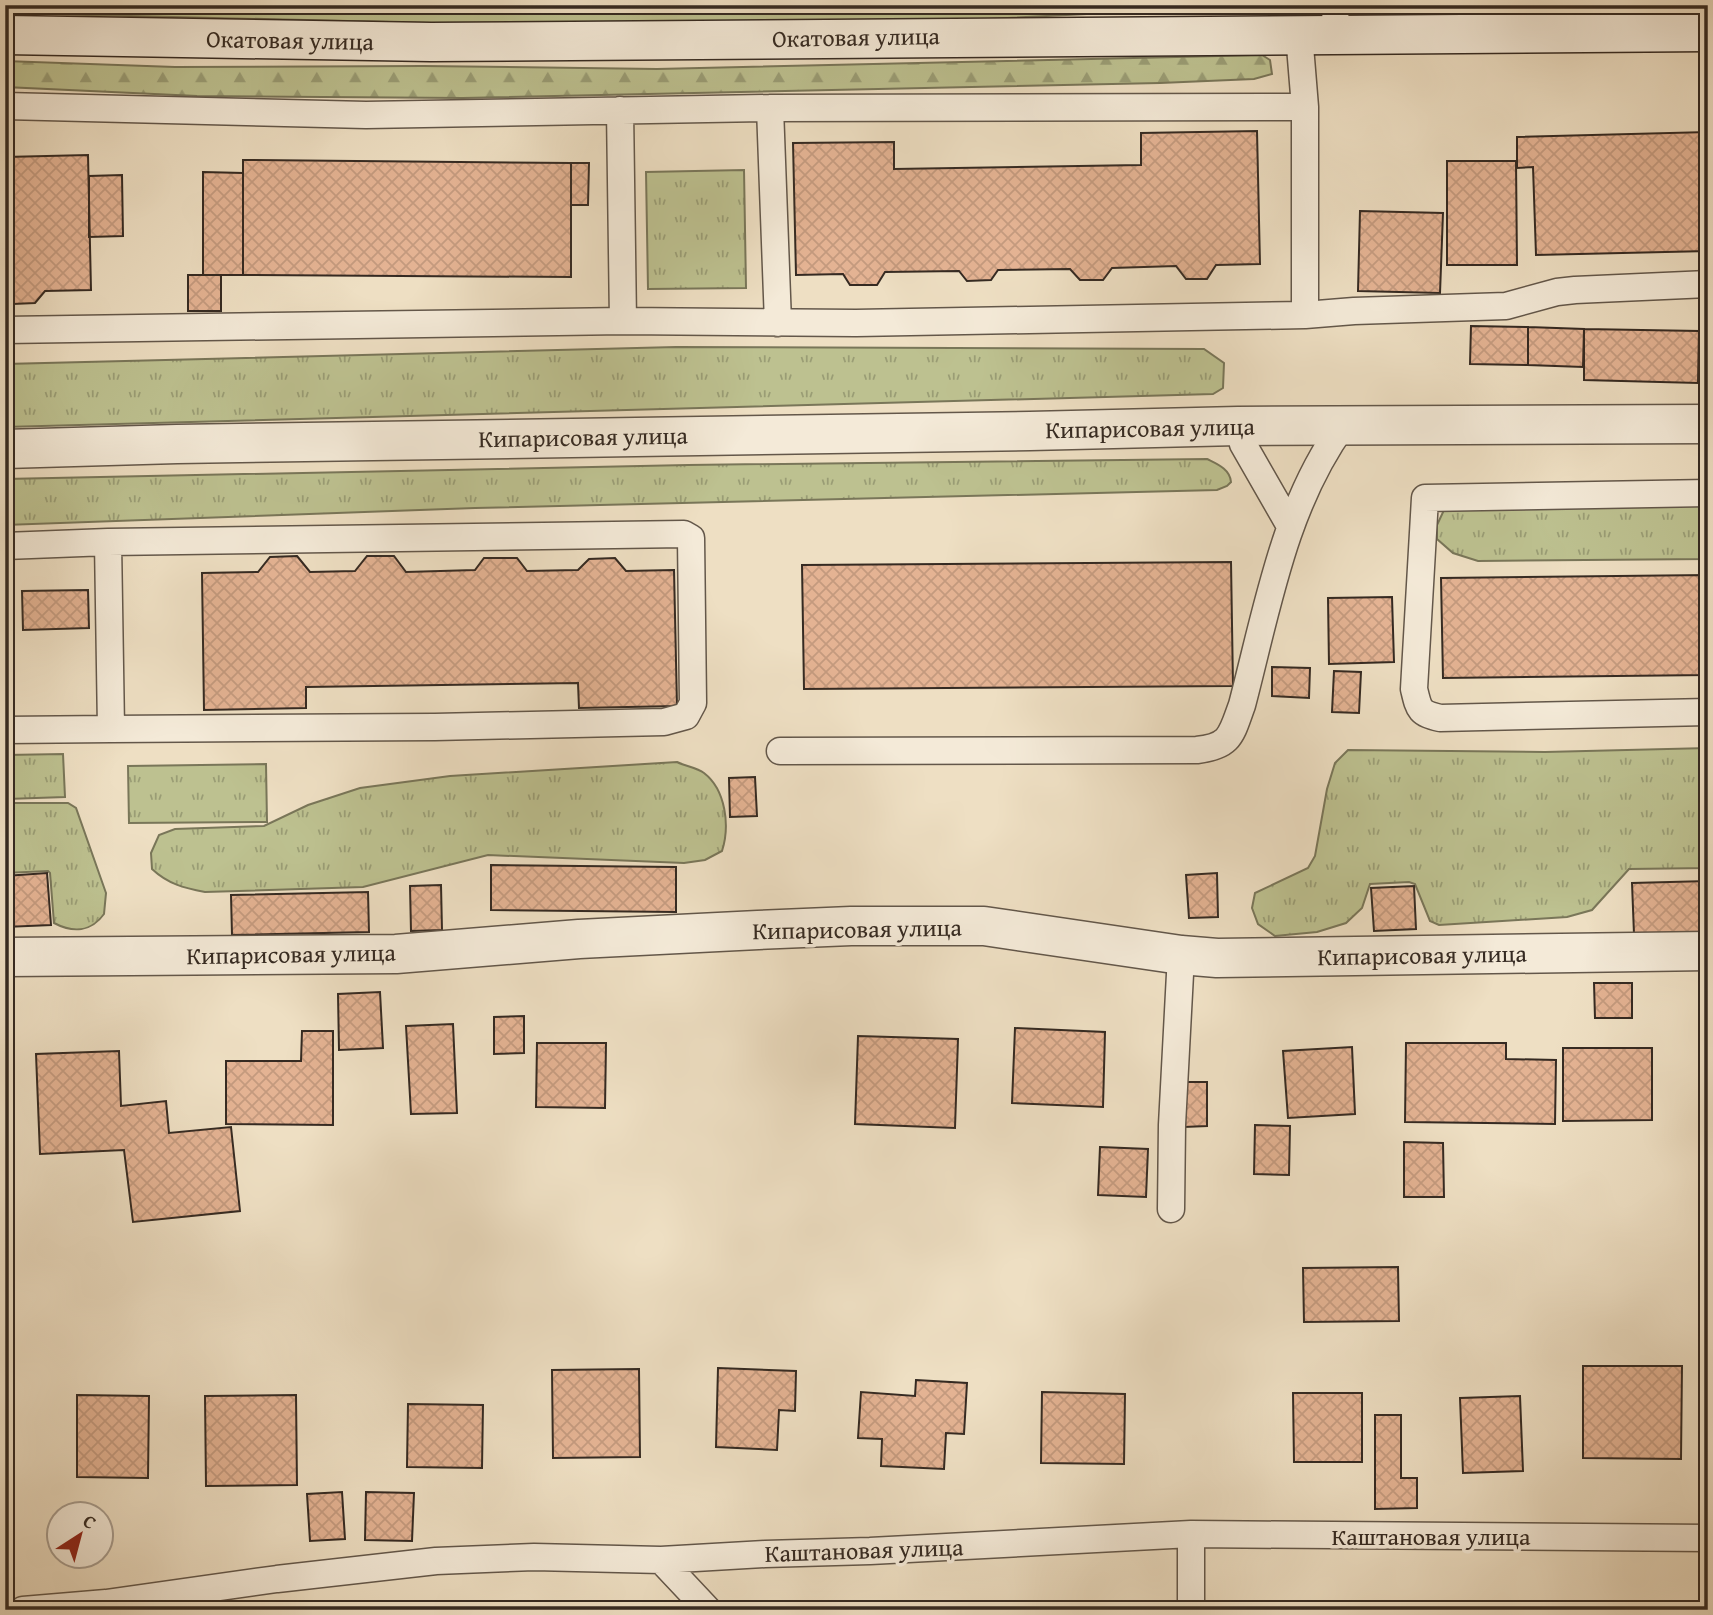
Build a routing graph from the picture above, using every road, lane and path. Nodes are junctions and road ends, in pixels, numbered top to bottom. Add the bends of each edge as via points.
1 (1323, 24) edge
2 (1708, 32) edge
3 (5, 35) edge
4 (5, 106) edge
5 (1306, 107) junction
6 (770, 108) junction
7 (620, 110) junction
8 (1708, 284) edge
9 (1305, 315) junction
10 (623, 321) junction
11 (778, 323) junction
12 (5, 330) edge
13 (1708, 424) edge
14 (1343, 425) junction
15 (1238, 426) junction
16 (5, 449) edge
17 (1708, 494) edge
18 (1290, 526) junction
19 (108, 542) junction
20 (5, 546) edge
21 (1708, 712) edge
22 (110, 729) junction
23 (5, 730) edge
24 (780, 751) dead end
25 (1708, 951) edge
26 (1181, 955) junction
27 (5, 957) edge
28 (1171, 1209) dead end
29 (1191, 1534) junction
30 (1708, 1538) edge
31 (661, 1560) junction
32 (23, 1610) edge
33 (708, 1610) edge
34 (1191, 1610) edge

1 - 2 street, Окатовая улица
1 - 3 street, Окатовая улица via 431,42
1 - 5 lane
4 - 7 lane via 366,115
5 - 6 lane
5 - 9 lane
6 - 7 lane
6 - 11 lane
7 - 10 lane
8 - 9 lane via 1575,290 1506,306
9 - 11 lane
10 - 11 lane
10 - 12 lane
13 - 14 street, Кипарисовая улица
14 - 15 street, Кипарисовая улица
14 - 18 lane via 1326,448
15 - 16 street, Кипарисовая улица
15 - 18 lane via 1243,444
17 - 21 lane via 1425,498 1414,689 1424,714 1440,718
18 - 24 lane via 1242,705 1231,734 1216,748
19 - 20 lane
19 - 22 lane
19 - 22 lane via 684,534 691,538 692,593 693,703 686,716 664,722
22 - 23 lane
25 - 26 street, Кипарисовая улица
26 - 27 street, Кипарисовая улица via 952,925 579,939 396,954
26 - 28 lane
29 - 30 lane, Каштановая улица
29 - 31 lane, Каштановая улица
29 - 34 lane
31 - 32 lane, Каштановая улица via 534,1557 436,1561 106,1604
31 - 33 lane

